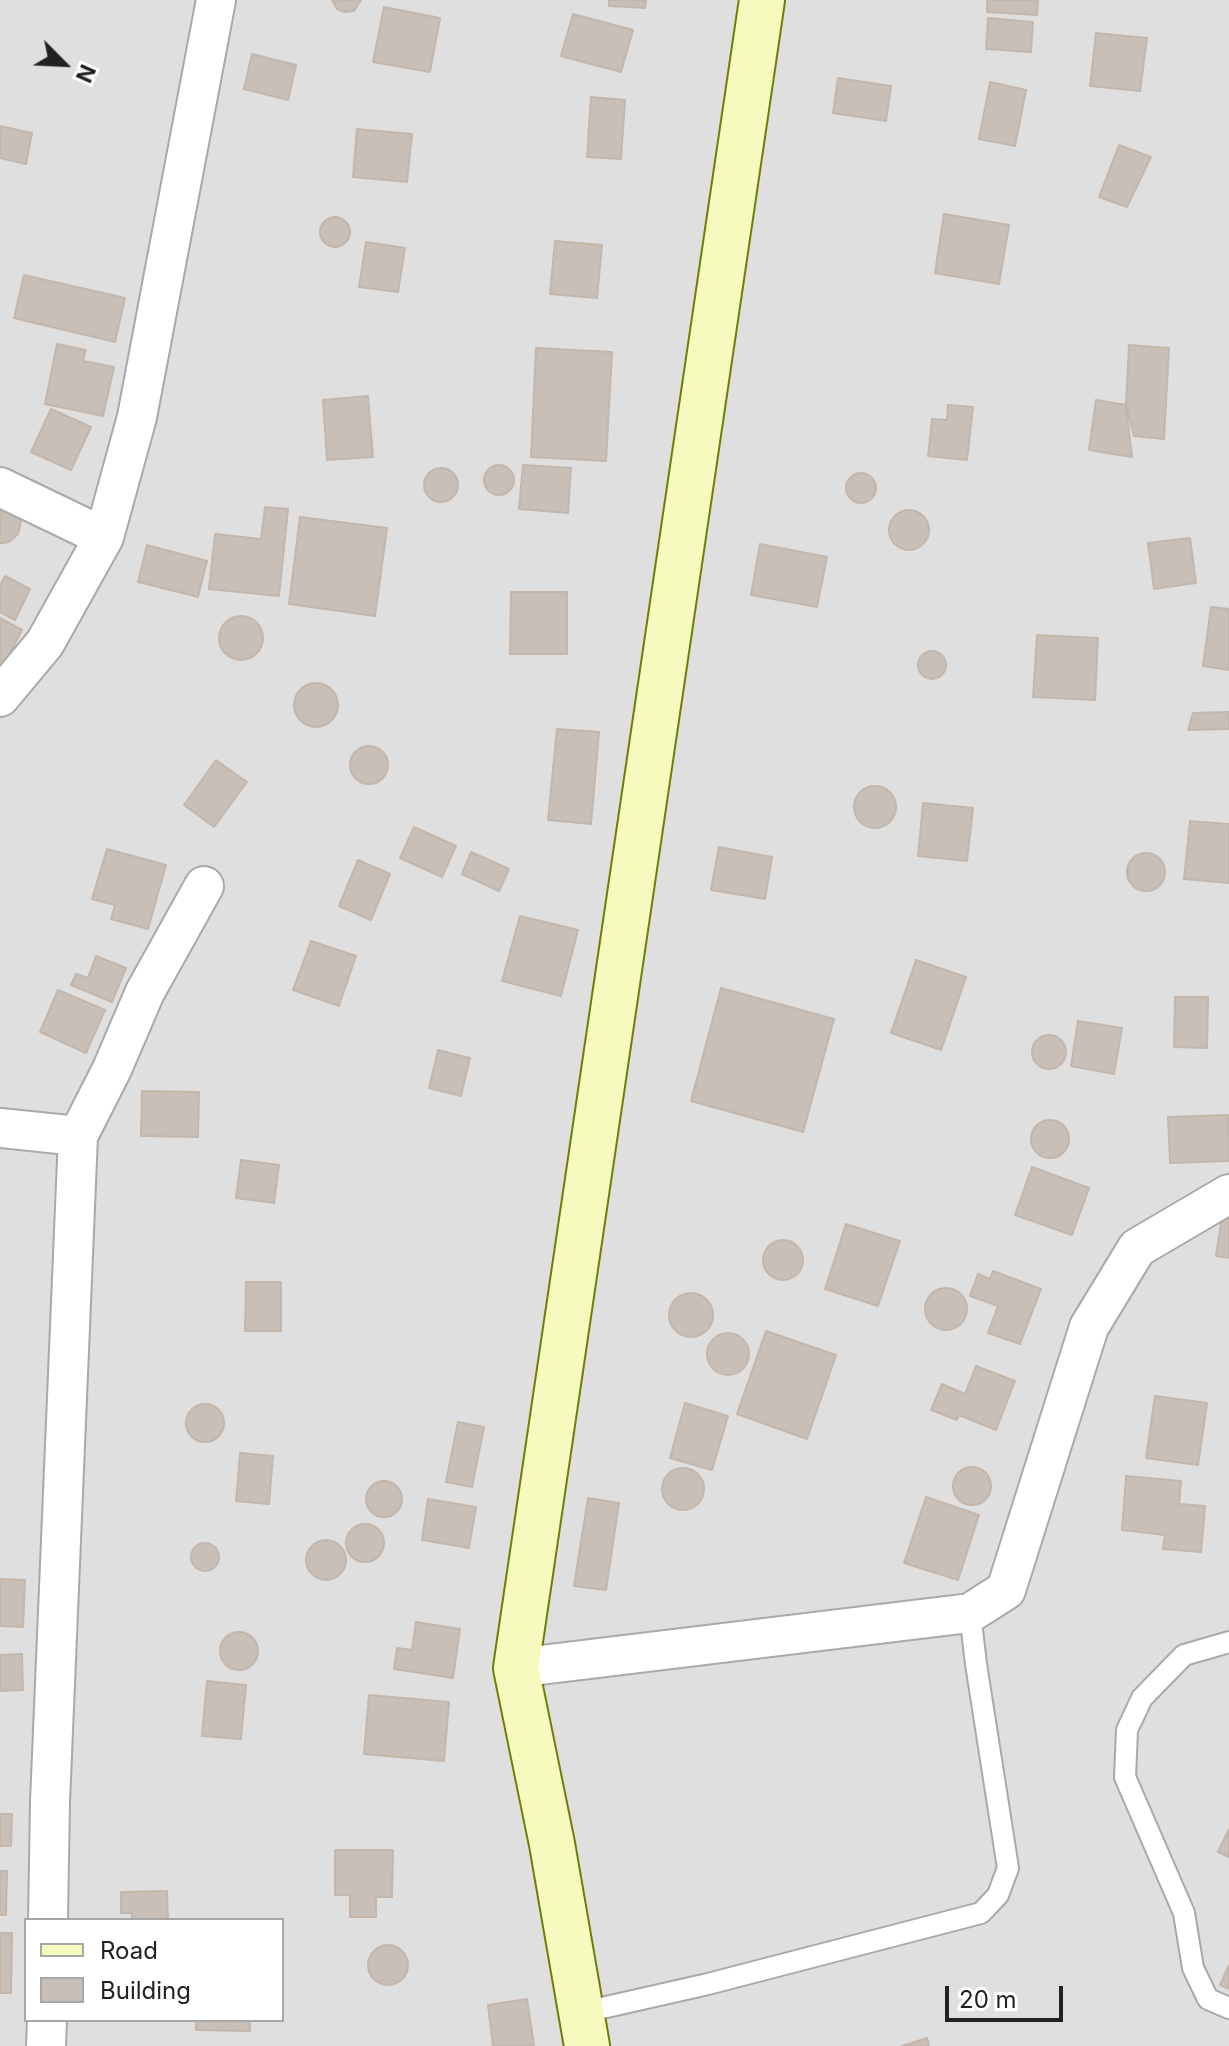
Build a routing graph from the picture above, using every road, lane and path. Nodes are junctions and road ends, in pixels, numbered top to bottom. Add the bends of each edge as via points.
1 (216, 0) edge
2 (762, 0) edge
3 (0, 487) edge
4 (104, 537) junction
5 (0, 697) edge
6 (204, 886) dead end
7 (0, 1128) edge
8 (78, 1136) junction
9 (1229, 1194) edge
10 (970, 1613) junction
11 (1229, 1642) edge
12 (516, 1668) junction
13 (48, 1918) edge
14 (1229, 2008) edge
15 (47, 2022) edge
16 (584, 2029) edge
17 (46, 2046) edge

1 - 4 street via 137,417
2 - 12 main road
3 - 4 street
4 - 5 street via 45,643
6 - 8 street via 145,992
7 - 8 street
8 - 13 street
9 - 10 street via 1137,1248 1089,1327 1006,1590
10 - 12 street
10 - 16 lane via 1008,1868 998,1895 981,1913 708,1984
11 - 14 lane via 1184,1655 1142,1698 1127,1730 1125,1777 1184,1913 1193,1968 1208,1999
12 - 16 main road
15 - 17 street

